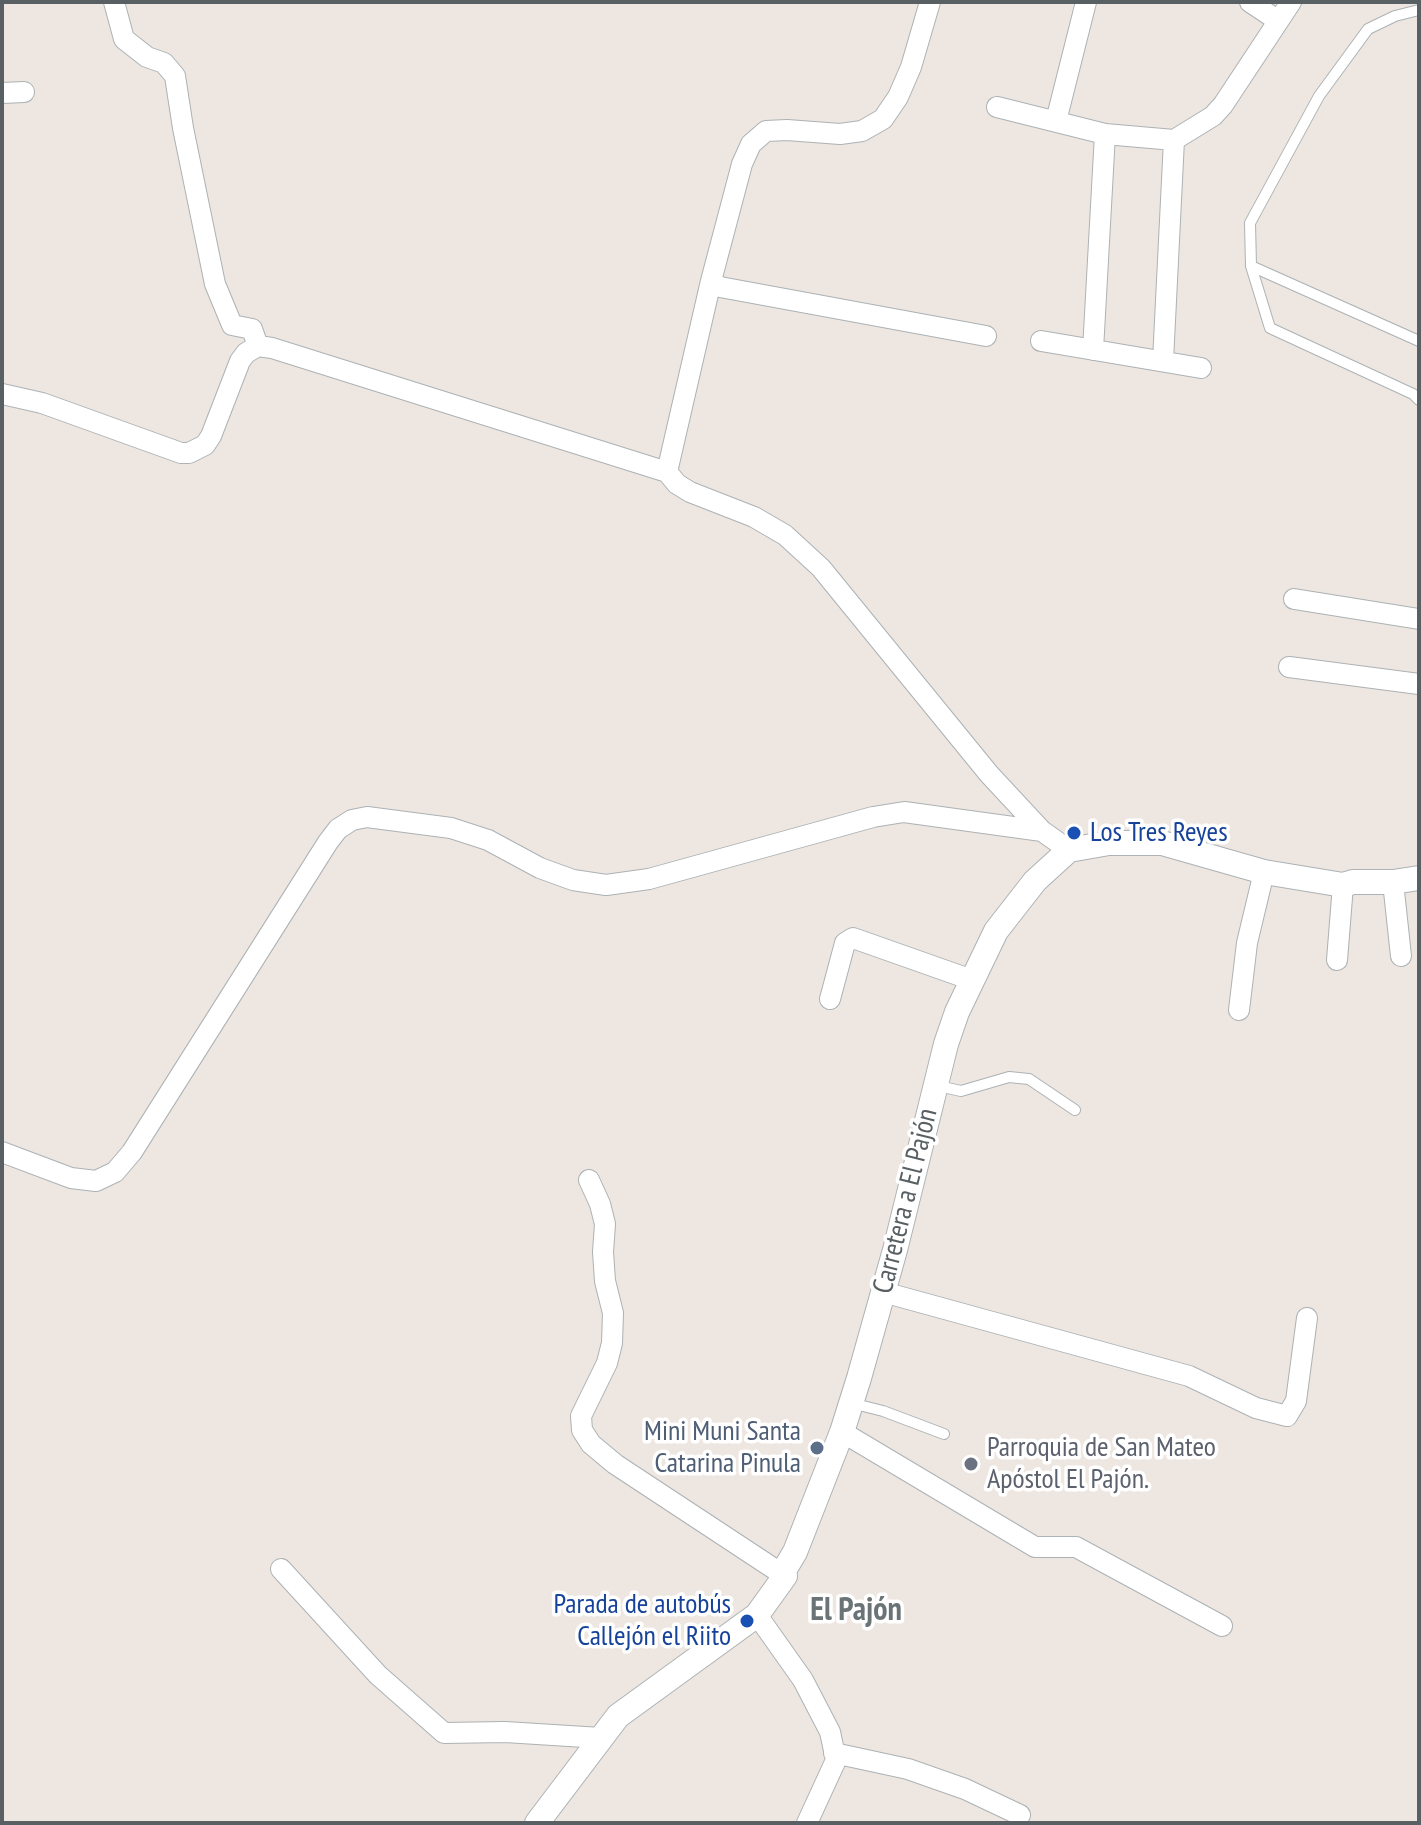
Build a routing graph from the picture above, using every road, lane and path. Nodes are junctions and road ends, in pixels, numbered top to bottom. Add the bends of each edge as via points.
1 (114, 2) edge
2 (930, 2) edge
3 (1086, 2) edge
4 (1250, 2) edge
5 (1291, 2) edge
6 (1419, 10) edge
7 (1277, 20) junction
8 (24, 92) dead end
9 (2, 93) edge
10 (997, 107) dead end
11 (1056, 121) junction
12 (1105, 134) junction
13 (1174, 140) junction
14 (1251, 266) junction
15 (711, 281) junction
16 (986, 336) dead end
17 (1041, 341) dead end
18 (1419, 341) edge
19 (258, 346) junction
20 (1093, 350) junction
21 (1163, 361) junction
22 (1201, 368) dead end
23 (2, 394) edge
24 (1419, 400) edge
25 (667, 472) junction
26 (1294, 599) dead end
27 (1419, 619) edge
28 (1289, 667) dead end
29 (1419, 684) edge
30 (1042, 831) junction
31 (1069, 850) junction
32 (1264, 872) junction
33 (1419, 878) edge
34 (1393, 882) junction
35 (1343, 885) junction
36 (1401, 956) dead end
37 (1337, 960) dead end
38 (972, 980) junction
39 (830, 999) dead end
40 (1239, 1010) dead end
41 (936, 1085) junction
42 (1075, 1110) dead end
43 (2, 1152) edge
44 (589, 1180) dead end
45 (883, 1292) junction
46 (1307, 1318) dead end
47 (851, 1403) junction
48 (842, 1432) junction
49 (944, 1434) dead end
50 (281, 1569) dead end
51 (785, 1576) junction
52 (757, 1615) junction
53 (1222, 1626) dead end
54 (601, 1738) junction
55 (834, 1753) junction
56 (1020, 1815) dead end
57 (537, 1823) edge
58 (807, 1823) edge

1 - 19 street via 124,39 164,63 175,76 215,284 232,325 252,329
2 - 15 street via 911,67 883,119 862,131 840,134 766,131 751,144
3 - 11 street
4 - 7 street
5 - 7 street
6 - 14 lane via 1368,29 1319,96 1250,223
7 - 13 street via 1223,105
8 - 9 street
10 - 11 street
11 - 12 street
12 - 13 street
12 - 20 street
13 - 21 street
14 - 18 lane
14 - 24 lane via 1270,328
15 - 16 street via 720,287
15 - 25 street
17 - 20 street
19 - 23 street via 240,361 211,436 189,453
19 - 25 street
20 - 21 street
21 - 22 street
25 - 30 street via 690,492 785,535 821,568
26 - 27 street
28 - 29 street
30 - 31 street
30 - 43 street via 904,812 649,879 606,885 540,868 488,840 451,828 367,817 352,820 328,842 115,1172 96,1181 71,1178
31 - 32 street via 1162,843
31 - 38 street, Carretera a El Pajón via 1015,905
32 - 35 street
32 - 40 street via 1247,943
33 - 34 street
34 - 35 street
34 - 36 street
35 - 37 street
38 - 39 street via 853,938 845,943
38 - 41 street, Carretera a El Pajón
41 - 42 lane via 961,1091 1009,1077 1029,1079
41 - 45 street, Carretera a El Pajón
44 - 51 street via 605,1224 605,1281 613,1313 607,1363 581,1416 582,1430 615,1464
45 - 46 street via 1189,1376 1256,1408 1287,1416 1296,1401
45 - 47 street, Carretera a El Pajón
47 - 48 street, Carretera a El Pajón
47 - 49 lane
48 - 51 street, Carretera a El Pajón
48 - 53 street via 1035,1547 1076,1547
50 - 54 street via 378,1675 444,1733
51 - 52 street, Carretera a El Pajón
52 - 54 street, Carretera a El Pajón via 618,1716
52 - 55 street via 803,1680 830,1732
54 - 57 street, Carretera a El Pajón
55 - 56 street via 908,1769
55 - 58 street via 836,1760

